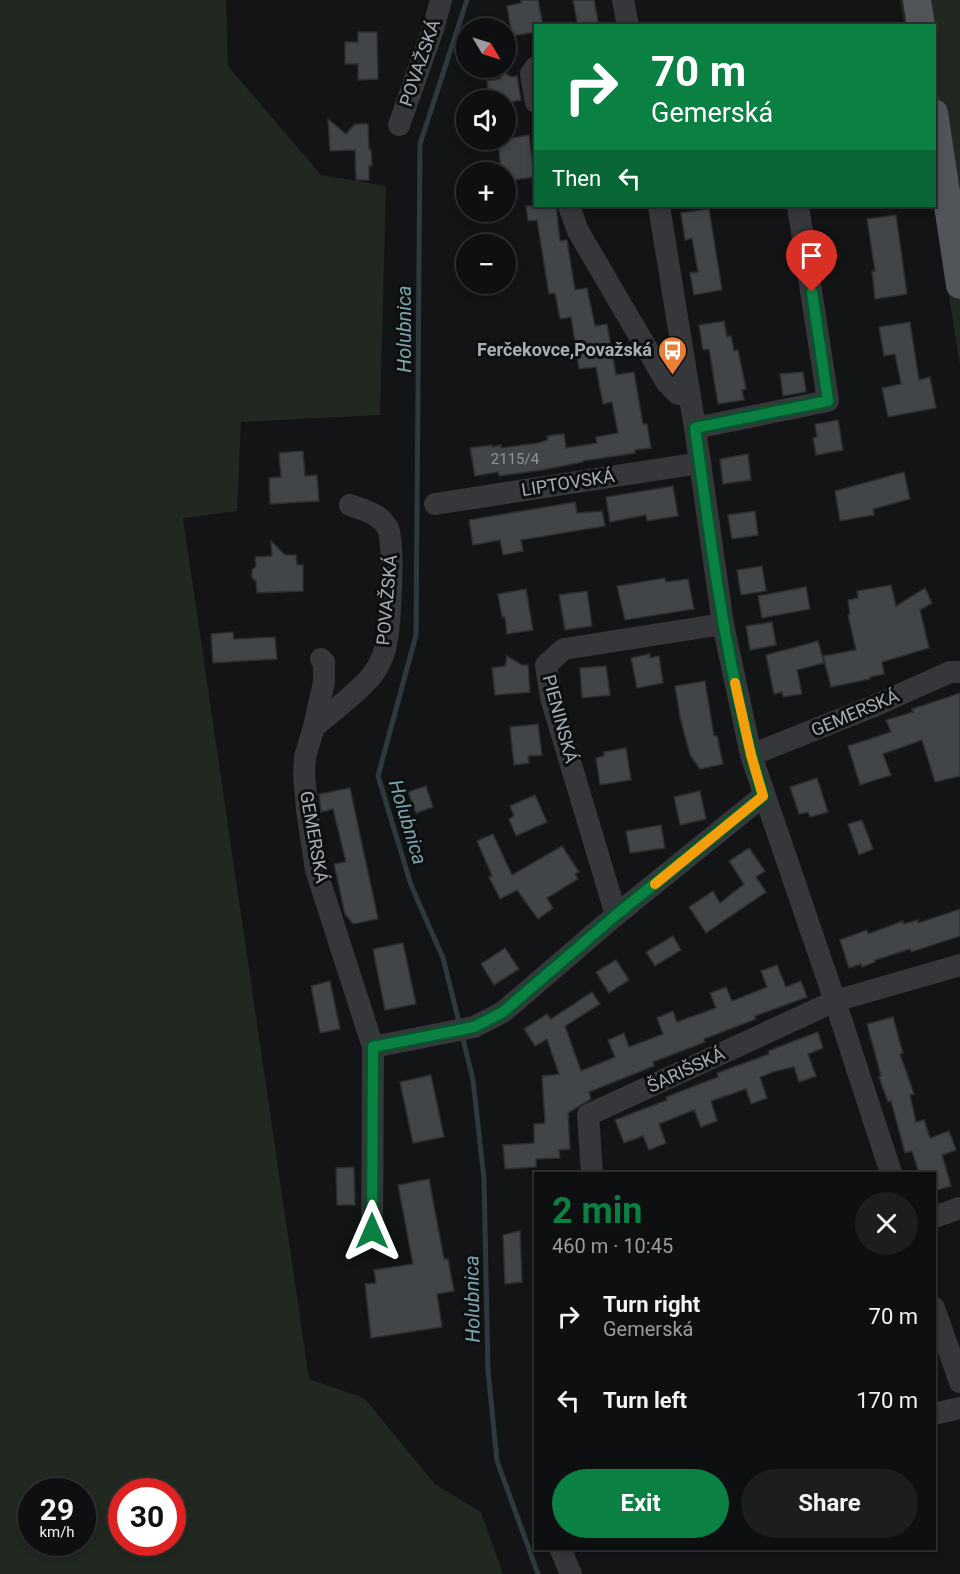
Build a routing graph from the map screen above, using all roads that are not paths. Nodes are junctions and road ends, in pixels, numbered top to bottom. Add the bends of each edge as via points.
1 (441, 0) edge
2 (624, 0) edge
3 (917, 0) edge
4 (628, 24) edge
5 (921, 24) edge
6 (534, 70) edge
7 (534, 91) edge
8 (399, 125) dead end
9 (936, 126) edge
10 (569, 207) edge
11 (659, 207) edge
12 (798, 207) edge
13 (960, 285) edge
14 (680, 341) junction
15 (648, 351) junction
16 (690, 396) junction
17 (695, 428) junction
18 (700, 463) junction
19 (435, 504) dead end
20 (350, 506) dead end
21 (723, 624) junction
22 (321, 659) dead end
23 (960, 672) edge
24 (314, 726) junction
25 (751, 755) junction
26 (763, 796) junction
27 (616, 915) junction
28 (960, 965) edge
29 (835, 1001) junction
30 (373, 1047) junction
31 (592, 1172) edge
32 (891, 1172) edge
33 (960, 1208) edge
34 (936, 1216) edge
35 (372, 1231) dead end
36 (936, 1314) edge
37 (960, 1382) edge
38 (960, 1408) edge
39 (936, 1414) edge
40 (561, 1550) edge
41 (571, 1574) edge

1 - 8 street, POVAŽSKÁ
2 - 4 street
3 - 5 main road
6 - 7 street
9 - 13 main road
10 - 15 street via 578,231
11 - 14 street
12 - 17 street via 828,401
14 - 15 street
14 - 16 street
15 - 16 street via 672,391
16 - 17 street
17 - 18 street
18 - 19 street, LIPTOVSKÁ
18 - 21 street
20 - 24 street, POVAŽSKÁ via 374,513 388,527 392,542 388,632 385,650 373,674
21 - 25 street
21 - 27 street, PIENINSKÁ via 564,649 546,665 551,698
22 - 24 street, GEMERSKÁ via 324,682
23 - 25 street, GEMERSKÁ via 950,672
24 - 30 street, GEMERSKÁ via 304,774 316,870
25 - 26 street
26 - 27 street
26 - 29 street
27 - 30 street via 503,1012 474,1027
28 - 29 street
29 - 31 street, ŠARIŠSKÁ via 588,1116
29 - 32 street
30 - 35 street, GEMERSKÁ
33 - 34 street
36 - 37 street
38 - 39 street
40 - 41 street

